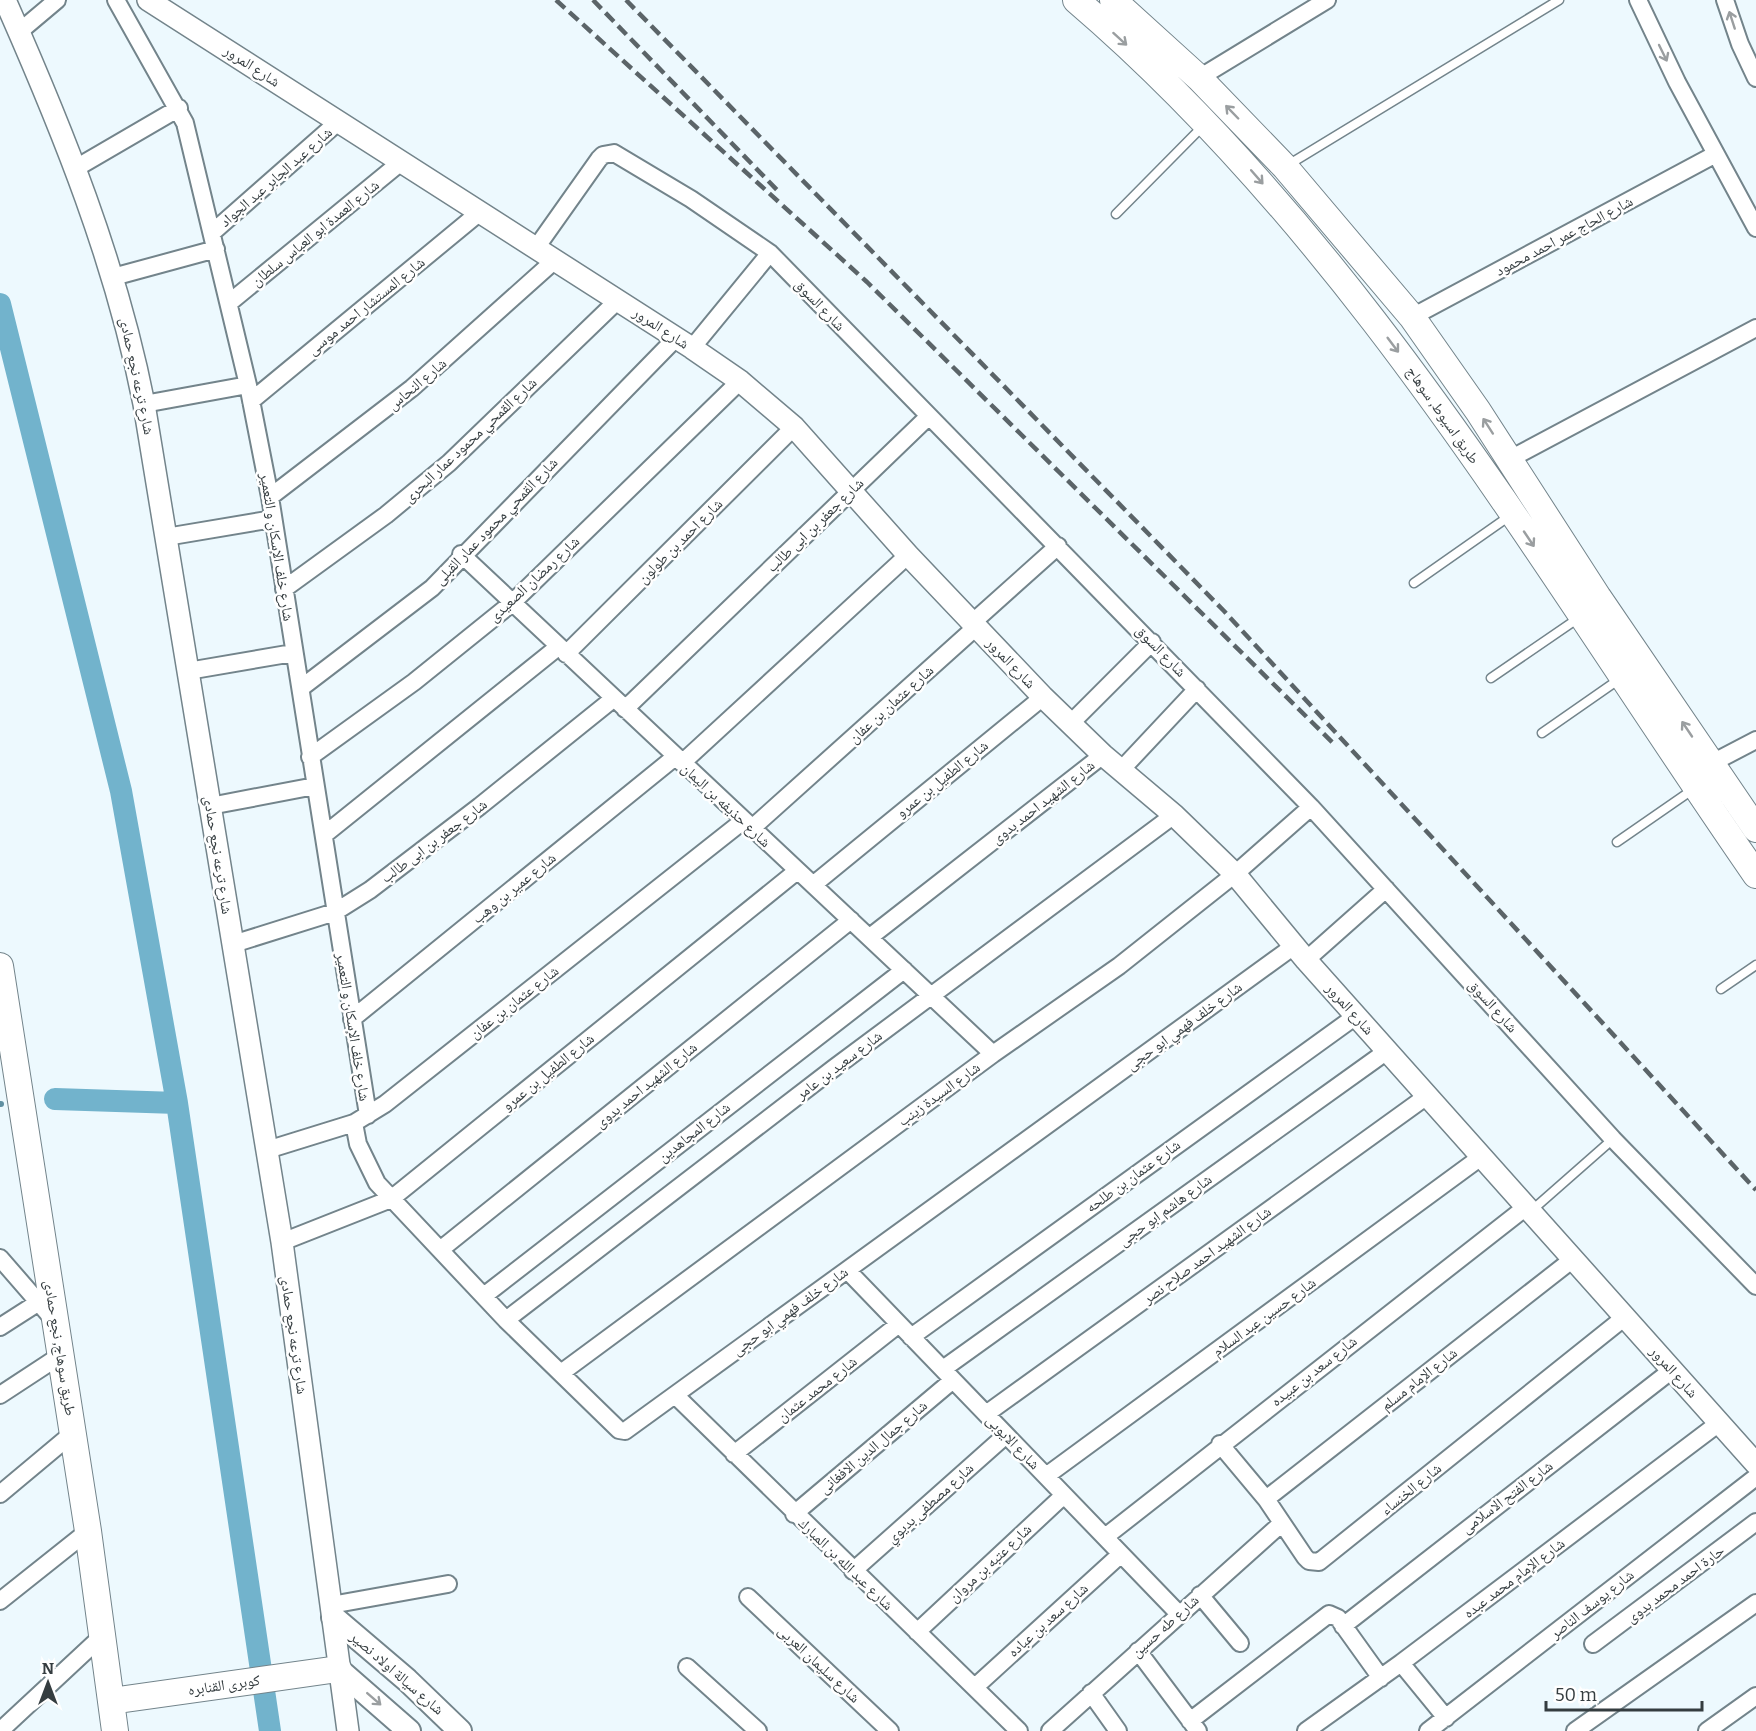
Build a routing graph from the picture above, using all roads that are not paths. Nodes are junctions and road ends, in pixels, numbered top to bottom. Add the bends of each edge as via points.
1 (5, 0) edge
2 (57, 0) edge
3 (116, 0) edge
4 (148, 0) edge
5 (1076, 0) edge
6 (1327, 0) edge
7 (1559, 0) edge
8 (1638, 0) edge
9 (1725, 0) edge
10 (1125, 3) edge
11 (19, 32) junction
12 (1748, 43) edge
13 (1199, 78) junction
14 (1756, 78) edge
15 (179, 108) junction
16 (338, 122) junction
17 (1206, 123) junction
18 (1716, 154) junction
19 (401, 162) junction
20 (1286, 167) junction
21 (76, 168) junction
22 (480, 212) junction
23 (1116, 214) dead end
24 (1756, 228) edge
25 (213, 232) junction
26 (1341, 233) junction
27 (536, 248) junction
28 (216, 249) junction
29 (1319, 253) junction
30 (770, 254) junction
31 (555, 260) junction
32 (113, 277) junction
33 (1388, 290) junction
34 (618, 300) junction
35 (229, 303) junction
36 (1364, 309) junction
37 (1412, 317) junction
38 (1756, 328) edge
39 (684, 343) junction
40 (740, 381) junction
41 (249, 393) junction
42 (144, 404) junction
43 (928, 416) junction
44 (794, 428) junction
45 (1510, 459) junction
46 (851, 490) junction
47 (270, 497) junction
48 (1512, 514) junction
49 (273, 519) junction
50 (166, 537) junction
51 (1058, 546) junction
52 (461, 555) junction
53 (908, 555) junction
54 (1414, 582) dead end
55 (284, 589) junction
56 (512, 603) junction
57 (1580, 616) junction
58 (974, 625) junction
59 (1152, 642) junction
60 (562, 651) junction
61 (293, 653) junction
62 (188, 671) junction
63 (1491, 678) dead end
64 (1621, 678) junction
65 (301, 688) junction
66 (1197, 689) junction
67 (1043, 697) junction
68 (619, 704) junction
69 (1070, 724) junction
70 (1542, 733) dead end
71 (1756, 740) edge
72 (1103, 755) junction
73 (310, 757) junction
74 (679, 760) junction
75 (1710, 764) junction
76 (1121, 770) junction
77 (315, 786) junction
78 (1695, 787) junction
79 (210, 806) junction
80 (1311, 807) junction
81 (1174, 815) junction
82 (747, 825) junction
83 (1756, 829) edge
84 (324, 835) junction
85 (1617, 842) dead end
86 (797, 871) junction
87 (1235, 874) junction
88 (1756, 875) edge
89 (813, 885) junction
90 (1386, 890) junction
91 (335, 912) junction
92 (851, 920) junction
93 (870, 937) junction
94 (233, 944) junction
95 (1300, 953) junction
96 (1756, 965) edge
97 (0, 966) edge
98 (904, 970) junction
99 (1721, 989) dead end
100 (932, 996) junction
101 (1356, 1016) junction
102 (352, 1019) junction
103 (1387, 1051) junction
104 (993, 1054) junction
105 (1427, 1096) junction
106 (361, 1119) junction
107 (1613, 1138) junction
108 (267, 1150) junction
109 (1481, 1157) junction
110 (391, 1199) junction
111 (1528, 1209) junction
112 (282, 1242) junction
113 (440, 1250) junction
114 (0, 1258) edge
115 (1573, 1259) junction
116 (847, 1270) junction
117 (1756, 1286) edge
118 (484, 1295) junction
119 (39, 1302) junction
120 (1625, 1317) junction
121 (506, 1320) junction
122 (56, 1322) junction
123 (899, 1324) junction
124 (0, 1327) edge
125 (911, 1337) junction
126 (61, 1355) junction
127 (1672, 1370) junction
128 (561, 1373) junction
129 (948, 1375) junction
130 (0, 1395) edge
131 (675, 1395) junction
132 (986, 1414) junction
133 (1719, 1423) junction
134 (73, 1433) junction
135 (1006, 1435) junction
136 (1220, 1444) junction
137 (734, 1454) junction
138 (1756, 1464) edge
139 (1046, 1476) junction
140 (1756, 1477) edge
141 (0, 1494) edge
142 (1064, 1495) junction
143 (1266, 1499) junction
144 (794, 1514) junction
145 (1756, 1522) edge
146 (1282, 1523) junction
147 (88, 1531) junction
148 (1105, 1537) junction
149 (1121, 1554) junction
150 (853, 1571) junction
151 (448, 1584) dead end
152 (1200, 1595) junction
153 (748, 1597) dead end
154 (0, 1601) edge
155 (1756, 1603) edge
156 (332, 1611) junction
157 (1179, 1614) junction
158 (1343, 1626) junction
159 (917, 1632) junction
160 (102, 1636) junction
161 (1240, 1643) dead end
162 (1593, 1644) dead end
163 (1138, 1651) junction
164 (1401, 1664) junction
165 (687, 1666) dead end
166 (338, 1669) junction
167 (1381, 1678) junction
168 (975, 1687) junction
169 (1091, 1692) junction
170 (1756, 1696) edge
171 (111, 1701) junction
172 (1446, 1718) junction
173 (1194, 1726) edge
174 (0, 1731) edge
175 (115, 1731) edge
176 (348, 1731) edge
177 (409, 1731) edge
178 (460, 1731) edge
179 (758, 1731) edge
180 (890, 1731) edge
181 (1019, 1731) edge
182 (1050, 1731) edge
183 (1118, 1731) edge
184 (1306, 1731) edge
185 (1428, 1731) edge
186 (1575, 1731) edge
187 (1707, 1731) edge

1 - 11 street, شارع ترعه نجع حمادى
2 - 11 street
3 - 15 street, شارع خلف الإسكان و التعمير
4 - 16 street, شارع المرور
5 -> 17 main road, طريق اسيوط, سوهاج
6 - 13 street
7 - 20 lane
8 -> 18 street
12 -> 9 street
10 - 13 main road, طريق اسيوط, سوهاج
11 - 21 street, شارع ترعه نجع حمادى
12 - 14 street
20 -> 13 main road, طريق اسيوط, سوهاج
15 - 21 street
15 - 25 street, شارع خلف الإسكان و التعمير
16 - 19 street, شارع المرور
16 - 25 street, شارع عبد الجابر عبد الجواد
17 - 23 lane
17 -> 29 main road, طريق اسيوط, سوهاج via 1259,179
18 - 24 street
18 - 37 street, شارع الحاج عمر احمد محمود
19 - 22 street, شارع المرور
19 - 35 street, شارع العمدة ابو العباس سلطان
20 - 26 main road, طريق اسيوط, سوهاج
21 - 32 street, شارع ترعه نجع حمادى
22 - 27 street, شارع المرور
22 - 41 street, شارع المستشار احمد موسى
25 - 28 street, شارع خلف الإسكان و التعمير
26 - 29 main road via 1336,251 1328,256
26 - 33 main road, طريق اسيوط, سوهاج
27 - 30 street, شارع السوق via 599,159 614,153 691,199
27 - 31 street, شارع المرور
28 - 32 street
28 - 35 street, شارع خلف الإسكان و التعمير
29 - 36 main road, طريق اسيوط, سوهاج
30 - 39 street, شارع القمحي محمود عمار القبلى
30 - 43 street, شارع السوق
31 - 34 street, شارع المرور
31 - 47 street, شارع النحاس via 412,388
32 - 42 street, شارع ترعه نجع حمادى
33 - 36 main road via 1370,293
33 - 37 main road, طريق اسيوط, سوهاج
34 - 39 street, شارع المرور
34 - 55 street, شارع القمحي محمود عمار البحرى via 449,464
35 - 41 street, شارع خلف الإسكان و التعمير
36 -> 48 main road, طريق اسيوط, سوهاج via 1433,399
45 -> 37 main road, طريق اسيوط, سوهاج
38 - 45 street
39 - 40 street, شارع المرور
39 - 52 street, شارع القمحي محمود عمار القبلى
40 - 44 street, شارع المرور
40 - 56 street, شارع رمضان الصعيدى
41 - 42 street
41 - 47 street, شارع خلف الإسكان و التعمير
42 - 50 street, شارع ترعه نجع حمادى
43 - 46 street, شارع جعفر بن ابى طالب
43 - 51 street, شارع السوق
44 - 46 street, شارع المرور
44 - 60 street, شارع احمد بن طولون
75 -> 45 main road, طريق اسيوط, سوهاج
46 - 53 street, شارع المرور
46 - 68 street, شارع جعفر بن ابى طالب
47 - 49 street, شارع خلف الإسكان و التعمير
48 - 54 lane
48 -> 57 main road, طريق اسيوط, سوهاج
49 - 50 street
49 - 55 street, شارع خلف الإسكان و التعمير
50 - 62 street, شارع ترعه نجع حمادى
51 - 58 street, شارع عثمان بن عفان
51 - 59 street, شارع السوق
52 - 56 street, شارع حذيفه بن اليمان
52 - 65 street, شارع القمحي محمود عمار القبلى via 432,588
53 - 58 street, شارع المرور
53 - 74 street, شارع عمير بن وهب
55 - 61 street, شارع خلف الإسكان و التعمير
56 - 60 street, شارع حذيفه بن اليمان
56 - 73 street, شارع رمضان الصعيدى via 414,682
57 - 63 lane
57 - 64 main road, طريق اسيوط, سوهاج
58 - 67 street, شارع المرور
58 - 82 street, شارع عثمان بن عفان
59 - 66 street, شارع السوق
59 - 69 street
60 - 68 street, شارع حذيفه بن اليمان
60 - 84 street, شارع احمد بن طولون
61 - 62 street
61 - 65 street, شارع خلف الإسكان و التعمير
62 - 79 street, شارع ترعه نجع حمادى
64 - 70 lane
64 - 78 main road, طريق اسيوط, سوهاج
65 - 73 street, شارع خلف الإسكان و التعمير
66 - 76 street
66 - 80 street, شارع السوق
67 - 69 street, شارع المرور
67 - 89 street, شارع الطفيل بن عمرو
68 - 74 street, شارع حذيفه بن اليمان
68 - 91 street, شارع جعفر بن ابى طالب via 407,863
69 - 72 street, شارع المرور
71 - 75 street
72 - 76 street, شارع المرور
72 - 93 street, شارع الشهيد احمد بدوى
73 - 77 street, شارع خلف الإسكان و التعمير
74 - 82 street, شارع حذيفه بن اليمان
74 - 102 street, شارع عمير بن وهب
75 - 83 main road, طريق اسيوط, سوهاج
76 - 81 street, شارع المرور
77 - 79 street
77 - 84 street, شارع خلف الإسكان و التعمير
78 - 85 lane
78 - 88 main road, طريق اسيوط, سوهاج
79 - 94 street, شارع ترعه نجع حمادى
80 - 87 street, شارع السيدة زينب
80 - 90 street, شارع السوق
81 - 87 street, شارع المرور
81 - 100 street, شارع سعيد بن عامر
82 - 86 street, شارع حذيفه بن اليمان
82 - 106 street, شارع عثمان بن عفان
84 - 91 street, شارع خلف الإسكان و التعمير
86 - 89 street, شارع حذيفه بن اليمان
86 - 110 street, شارع الطفيل بن عمرو
87 - 95 street, شارع المرور
87 - 104 street, شارع السيدة زينب via 1119,966
89 - 92 street, شارع حذيفه بن اليمان
90 - 95 street, شارع خلف فهمي ابو حجى
90 - 107 street, شارع السوق
91 - 94 street, شارع جعفر بن ابى طالب
91 - 102 street, شارع خلف الإسكان و التعمير
92 - 93 street, شارع حذيفه بن اليمان
92 - 113 street, شارع الشهيد احمد بدوى
93 - 98 street, شارع حذيفه بن اليمان
94 - 108 street, شارع ترعه نجع حمادى
95 - 101 street, شارع المرور
95 - 116 street, شارع خلف فهمي ابو حجى
96 - 99 lane
97 - 122 main road, طريق سوهاج, نجع حمادى
98 - 100 street, شارع حذيفه بن اليمان
98 - 118 street, شارع المجاهدين
100 - 104 street, شارع حذيفه بن اليمان
100 - 121 street, شارع سعيد بن عامر
101 - 103 street, شارع المرور
101 - 125 street, شارع عثمان بن طلحه
102 - 106 street, شارع خلف الإسكان و التعمير
103 - 105 street, شارع المرور
103 - 129 street, شارع هاشم ابو حجى
104 - 128 street, شارع السيدة زينب
105 - 109 street, شارع المرور
105 - 132 street, شارع الشهيد احمد صلاح نصر
106 - 108 street, شارع عثمان بن عفان
106 - 110 street, شارع خلف فهمي ابو حجى via 358,1144 366,1164
107 - 111 lane
107 - 117 street, شارع السوق
108 - 112 street, شارع ترعه نجع حمادى
109 - 111 street, شارع المرور
109 - 139 street, شارع حسين عبد السلام
110 - 112 street, شارع الطفيل بن عمرو
110 - 113 street, شارع خلف فهمي ابو حجى
111 - 115 street, شارع المرور
111 - 136 street, شارع سعد بن عبيده
112 - 156 street, شارع ترعه نجع حمادى
113 - 118 street, شارع خلف فهمي ابو حجى
114 - 119 street
115 - 120 street, شارع المرور
115 - 143 street, شارع الإمام مسلم
116 - 123 street, شارع الايوبى
116 - 131 street, شارع خلف فهمي ابو حجى
118 - 121 street, شارع خلف فهمي ابو حجى
119 - 122 street
119 - 124 street
120 - 127 street, شارع المرور
120 - 146 street, شارع الخنساء via 1319,1562 1309,1561
121 - 128 street, شارع خلف فهمي ابو حجى
122 - 126 main road, طريق سوهاج, نجع حمادى
123 - 125 street, شارع الايوبى
123 - 137 street, شارع محمد عثمان
125 - 129 street, شارع الايوبى
126 - 130 street
126 - 134 main road, طريق سوهاج, نجع حمادى
127 - 133 street, شارع المرور
127 - 158 street, شارع الفتح الاسلامى
128 - 131 street, شارع خلف فهمي ابو حجى via 623,1432
129 - 132 street, شارع الايوبى
129 - 144 street, شارع جمال الدين الافغانى
131 - 137 street, شارع عبد الله بن المبارك
132 - 135 street, شارع الايوبى
133 - 138 street, شارع المرور
133 - 164 street, شارع الإمام محمد عبده
134 - 141 street
134 - 147 main road, طريق سوهاج, نجع حمادى
135 - 139 street, شارع الايوبى
135 - 150 street, شارع مصطفى بديوي
136 - 143 street, شارع الخنساء
136 - 148 street, شارع سعد بن عبيده
137 - 144 street, شارع عبد الله بن المبارك
139 - 142 street, شارع الايوبى
140 - 172 street, شارع يوسف الناصر
142 - 148 street, شارع الايوبى
142 - 159 street, شارع عتبه بن مروان
143 - 146 street, شارع الخنساء
144 - 150 street, شارع عبد الله بن المبارك
145 - 162 street, حارة احمد محمد بدوى
146 - 152 street, شارع طه حسين
147 - 154 street
147 - 160 main road, طريق سوهاج, نجع حمادى
148 - 149 street, شارع الايوبى
149 - 157 street, شارع الايوبى
149 - 168 street, شارع سعد بن عباده
150 - 159 street, شارع عبد الله بن المبارك
151 - 156 street
152 - 157 street, شارع طه حسين
152 - 161 street
153 - 180 street, شارع سليمان العربى
155 - 186 street
156 - 166 street, شارع ترعه نجع حمادى
156 - 178 main road, شارع سيالة اولاد نصير
157 - 163 street, شارع طه حسين
158 - 167 street
158 - 173 street via 1334,1614 1324,1616
159 - 168 street, شارع عبد الله بن المبارك
160 - 171 main road, طريق سوهاج, نجع حمادى
160 - 174 street
163 - 169 street, شارع طه حسين
163 - 173 street
164 - 167 street, شارع الإمام محمد عبده
164 - 172 street
165 - 179 street
166 - 171 main road, كوبرى القنابره
166 - 176 street, شارع ترعه نجع حمادى
166 -> 177 main road
167 - 184 street, شارع الإمام محمد عبده
168 - 181 street, شارع عبد الله بن المبارك
169 - 182 street, شارع طه حسين
169 - 183 street
170 - 187 street
171 - 175 main road, طريق سوهاج, نجع حمادى
172 - 185 street, شارع يوسف الناصر

